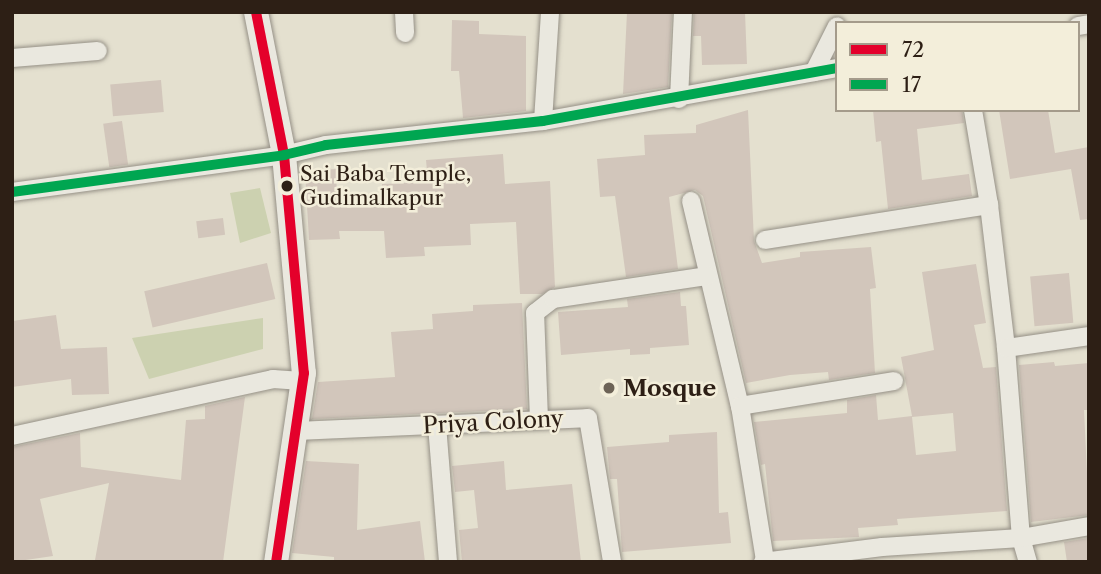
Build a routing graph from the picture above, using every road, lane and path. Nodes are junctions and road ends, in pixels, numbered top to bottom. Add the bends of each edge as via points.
1 (256, 12) edge
2 (404, 12) edge
3 (550, 12) edge
4 (683, 12) edge
5 (835, 28) edge
6 (405, 33) dead end
7 (98, 51) dead end
8 (12, 58) edge
9 (835, 68) edge
10 (814, 72) junction
11 (679, 99) junction
12 (973, 112) edge
13 (543, 121) junction
14 (284, 155) junction
15 (12, 192) edge
16 (691, 201) dead end
17 (989, 205) junction
18 (765, 240) dead end
19 (707, 276) junction
20 (1089, 336) edge
21 (1006, 348) junction
22 (302, 381) junction
23 (894, 381) dead end
24 (740, 406) junction
25 (539, 420) junction
26 (437, 425) junction
27 (294, 431) junction
28 (12, 436) edge
29 (1089, 526) edge
30 (1021, 538) junction
31 (882, 554) edge
32 (276, 562) edge
33 (448, 562) edge
34 (612, 562) edge
35 (764, 562) edge
36 (1028, 562) edge

1 - 14 street
2 - 6 street
3 - 13 street
4 - 11 street
5 - 10 street
7 - 8 street
9 - 10 street
10 - 11 street
11 - 13 street
12 - 17 street
13 - 14 street via 326,145
14 - 15 street
14 - 22 street
16 - 19 street
17 - 18 street
17 - 21 street
19 - 24 street
19 - 25 street via 553,299 535,313
20 - 21 street
21 - 30 street
22 - 27 street
22 - 28 street via 273,379
23 - 24 street
24 - 35 street
25 - 26 street, Priya Colony
25 - 34 street, Priya Colony via 588,418
26 - 27 street, Priya Colony
26 - 33 street
27 - 32 street
29 - 30 street
30 - 31 street
30 - 36 street
31 - 35 street

